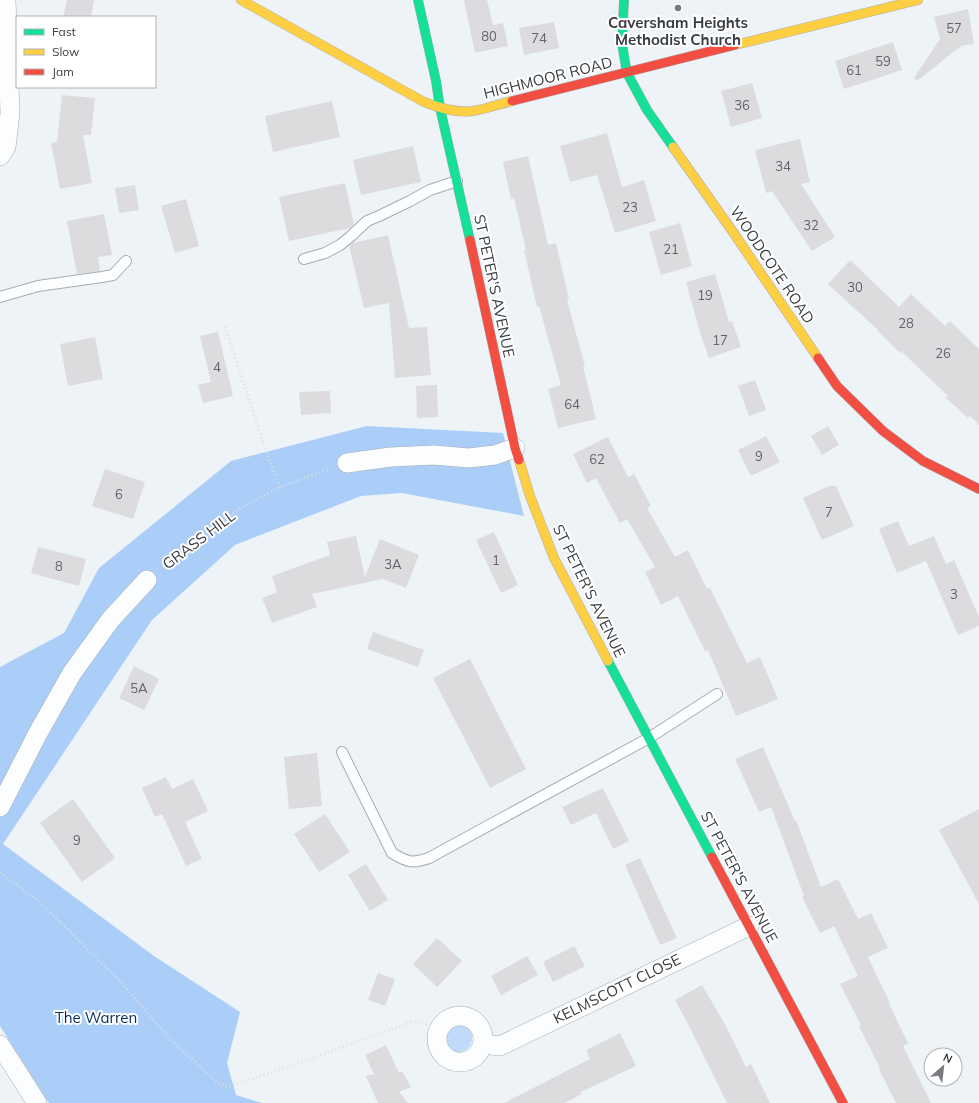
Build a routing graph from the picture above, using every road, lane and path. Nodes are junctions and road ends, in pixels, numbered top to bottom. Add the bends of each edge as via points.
1 (6, 0) edge
2 (241, 0) edge
3 (418, 0) edge
4 (624, 0) edge
5 (918, 0) edge
6 (627, 73) junction
7 (440, 108) junction
8 (0, 156) edge
9 (457, 181) junction
10 (304, 259) dead end
11 (126, 261) dead end
12 (0, 297) edge
13 (225, 327) dead end
14 (516, 448) junction
15 (347, 463) joint
16 (280, 487) junction
17 (979, 489) edge
18 (147, 580) joint
19 (717, 694) dead end
20 (649, 738) junction
21 (342, 752) dead end
22 (0, 807) edge
23 (0, 873) edge
24 (749, 926) junction
25 (439, 1029) junction
26 (483, 1044) junction
27 (0, 1045) edge
28 (37, 1103) edge
29 (843, 1103) edge

1 - 8 street via 10,113 6,147
2 - 7 street, HIGHMOOR ROAD via 424,102
3 - 7 street, ST PETER'S AVENUE
4 - 6 street, WOODCOTE ROAD via 622,44
5 - 6 street, HIGHMOOR ROAD via 810,25
6 - 7 street, HIGHMOOR ROAD via 472,111
6 - 17 street, WOODCOTE ROAD via 647,110 838,386 883,432 923,461
7 - 9 street, ST PETER'S AVENUE
9 - 10 lane via 430,190 367,220 340,245
9 - 14 street, ST PETER'S AVENUE
11 - 12 lane via 113,274 38,286
13 - 16 path
14 - 15 street via 495,455 469,458 434,455
14 - 20 street, ST PETER'S AVENUE via 530,496 554,558
15 - 16 path, GRASS HILL
16 - 18 path, GRASS HILL via 234,512 188,545
18 - 22 street via 112,619 72,673
19 - 20 lane
20 - 21 lane via 418,862 405,860 392,853
20 - 24 street, ST PETER'S AVENUE
23 - 25 path via 39,901 122,983 169,1038 218,1083 229,1087 414,1021
24 - 26 street, KELMSCOTT CLOSE via 500,1046
24 - 29 street, ST PETER'S AVENUE
25 - 26 street via 450,1018 472,1018 482,1029
25 - 26 street via 437,1036 441,1052 453,1061 468,1061 481,1051
27 - 28 street

